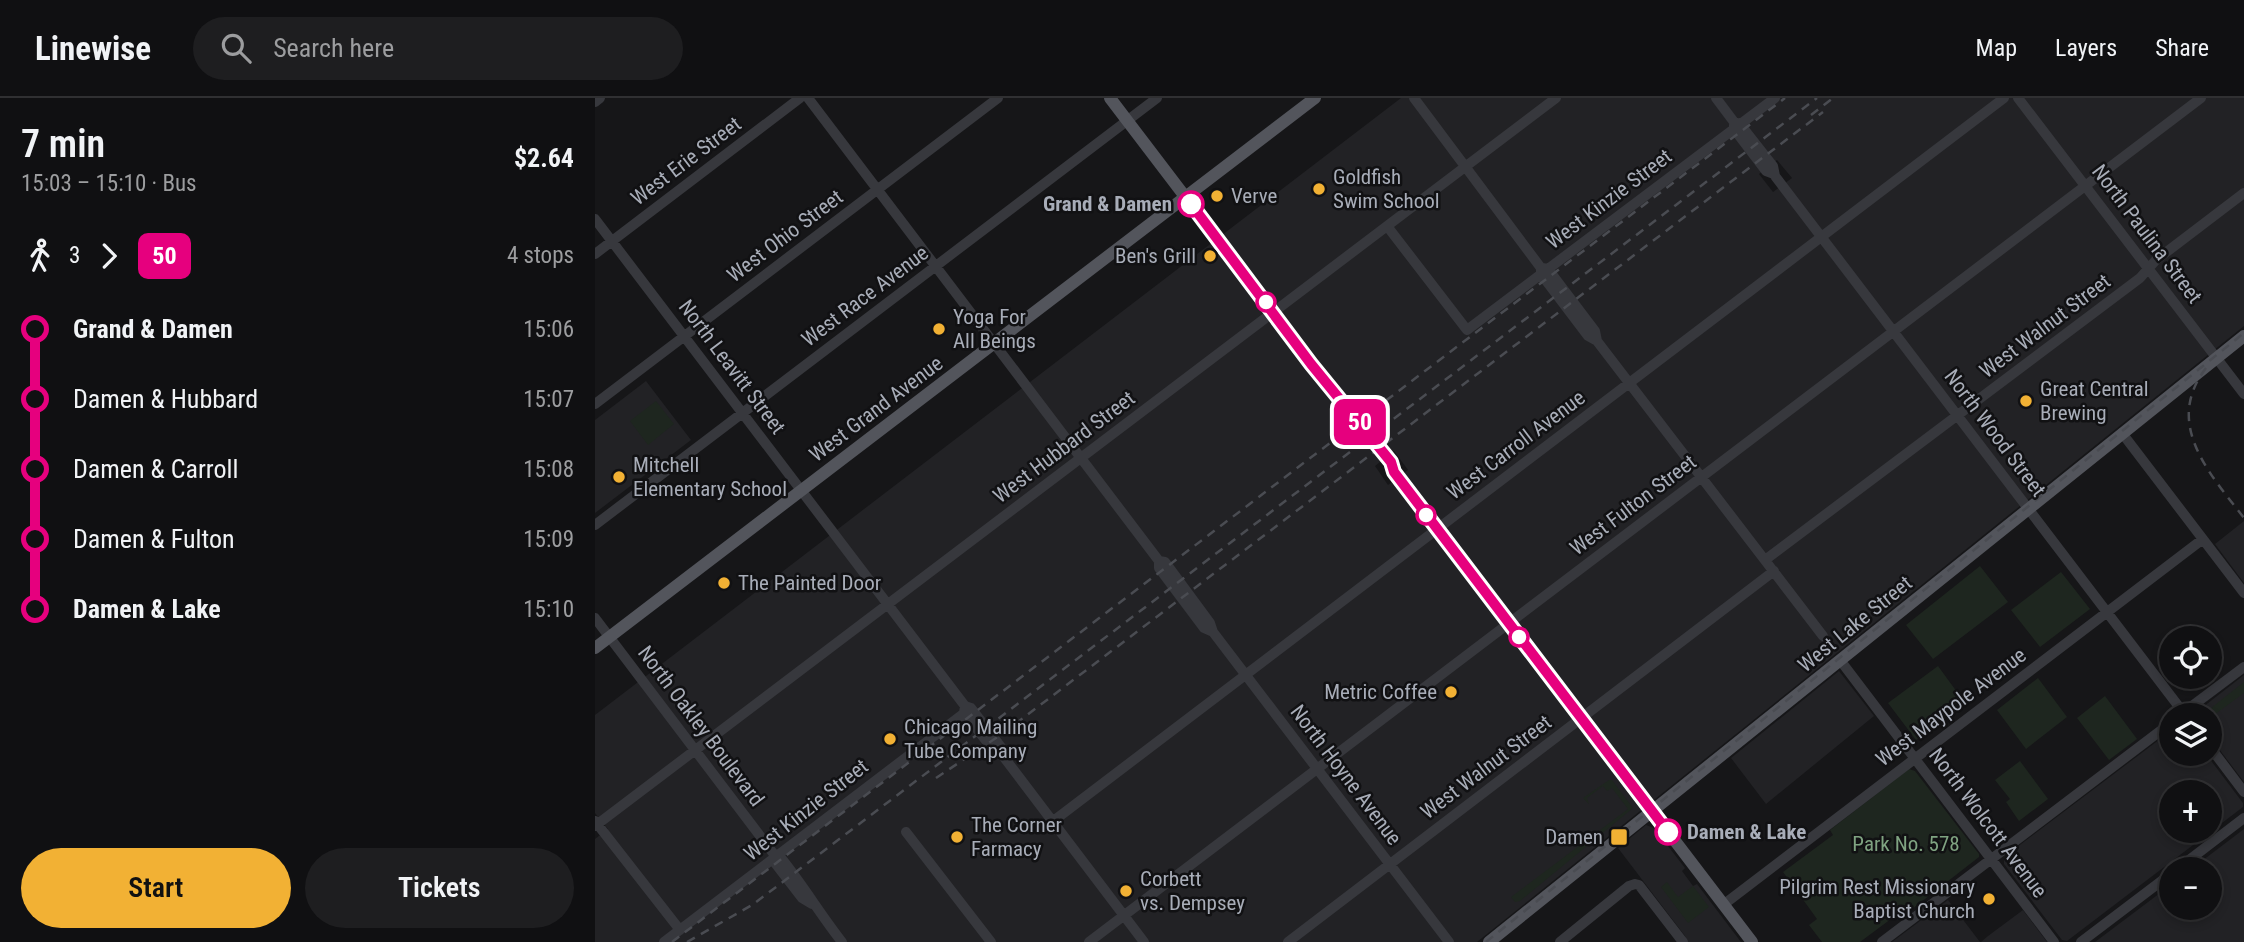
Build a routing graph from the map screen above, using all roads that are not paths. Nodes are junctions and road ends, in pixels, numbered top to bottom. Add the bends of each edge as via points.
1 (600, 98) edge
2 (800, 98) edge
3 (808, 98) edge
4 (998, 98) edge
5 (1110, 98) edge
6 (1157, 98) edge
7 (1315, 98) edge
8 (1415, 98) edge
9 (1556, 98) edge
10 (1716, 98) edge
11 (1775, 98) edge
12 (2004, 98) edge
13 (2018, 98) edge
14 (2201, 98) edge
15 (595, 102) edge
16 (1128, 121) junction
17 (1736, 125) junction
18 (1465, 166) junction
19 (2085, 186) junction
20 (878, 189) junction
21 (2244, 194) edge
22 (1185, 197) junction
23 (595, 219) edge
24 (1387, 226) junction
25 (1822, 237) junction
26 (612, 241) junction
27 (595, 254) edge
28 (936, 267) junction
29 (2149, 269) junction
30 (1543, 270) junction
31 (1273, 312) junction
32 (1893, 331) junction
33 (684, 336) junction
34 (2244, 336) edge
35 (994, 343) junction
36 (2217, 358) junction
37 (1629, 383) junction
38 (2244, 394) edge
39 (595, 404) edge
40 (742, 413) junction
41 (1958, 416) junction
42 (2122, 433) junction
43 (1081, 458) junction
44 (1701, 477) junction
45 (801, 490) junction
46 (2029, 509) junction
47 (595, 525) edge
48 (1437, 529) junction
49 (2203, 539) junction
50 (1765, 560) junction
51 (1774, 571) junction
52 (2244, 593) edge
53 (888, 604) junction
54 (2107, 612) junction
55 (595, 618) edge
56 (1509, 623) junction
57 (1823, 636) dead end
58 (609, 637) junction
59 (595, 648) edge
60 (1840, 660) junction
61 (2244, 667) edge
62 (1246, 675) junction
63 (2174, 703) edge
64 (2198, 703) edge
65 (967, 709) junction
66 (1581, 718) junction
67 (2159, 732) edge
68 (696, 750) junction
69 (1915, 759) junction
70 (2222, 763) edge
71 (1317, 769) junction
72 (2244, 792) edge
73 (1652, 811) junction
74 (2244, 818) edge
75 (1052, 822) junction
76 (596, 824) edge
77 (906, 832) dead end
78 (776, 857) junction
79 (2193, 857) edge
80 (1991, 859) junction
81 (1390, 864) junction
82 (2159, 883) edge
83 (1723, 905) junction
84 (1123, 916) junction
85 (680, 930) junction
86 (1682, 940) edge
87 (664, 942) edge
88 (842, 942) edge
89 (991, 942) edge
90 (1089, 942) edge
91 (1144, 942) edge
92 (1288, 942) edge
93 (1449, 942) edge
94 (1489, 942) edge
95 (1560, 942) edge
96 (1752, 942) edge
97 (1882, 942) edge
98 (2054, 942) edge
99 (2081, 942) edge

1 - 15 street
2 - 26 street, West Erie Street
3 - 20 street, North Hoyne Avenue
4 - 20 street, West Ohio Street
5 - 16 main road
6 - 16 street, West Race Avenue
7 - 22 main road, West Grand Avenue
8 - 18 street
9 - 18 street, West Hubbard Street
10 - 17 street, North Wood Street
11 - 17 street, West Kinzie Street
12 - 25 street, West Carroll Avenue
13 - 19 street, North Paulina Street
14 - 19 street, West Fulton Street
16 - 22 main road
16 - 28 street, West Race Avenue
17 - 25 street, North Wood Street via 1766,171 1774,174
17 - 30 street, West Kinzie Street
18 - 24 street, West Hubbard Street
18 - 30 street
19 - 29 street, North Paulina Street
19 - 32 street, West Fulton Street
20 - 28 street, North Hoyne Avenue
20 - 33 street, West Ohio Street
21 - 29 street, West Walnut Street
22 - 31 main road
22 - 35 main road, West Grand Avenue
23 - 26 street, North Leavitt Street
24 - 30 street, West Kinzie Street via 1467,330
24 - 31 street, West Hubbard Street
25 - 32 street, North Wood Street
25 - 37 street, West Carroll Avenue
26 - 27 street, West Erie Street
26 - 33 street, North Leavitt Street
28 - 35 street, North Hoyne Avenue
28 - 40 street, West Race Avenue
29 - 36 street, North Paulina Street
29 - 41 street, West Walnut Street
30 - 37 street via 1595,331 1597,341
31 - 43 street, West Hubbard Street
31 - 48 main road via 1391,462
32 - 41 street, North Wood Street
32 - 44 street, West Fulton Street
33 - 39 street, West Ohio Street
33 - 40 street, North Leavitt Street
34 - 36 main road, West Lake Street
35 - 43 street, North Hoyne Avenue
35 - 45 main road, West Grand Avenue
36 - 38 street, North Paulina Street
36 - 42 main road, West Lake Street
37 - 44 street
37 - 48 street, West Carroll Avenue
40 - 45 street, North Leavitt Street
40 - 47 street, West Race Avenue
41 - 46 street, North Wood Street
41 - 50 street, West Walnut Street
42 - 46 main road, West Lake Street
42 - 49 street
43 - 53 street, West Hubbard Street
43 - 62 street, North Hoyne Avenue via 1196,618 1213,632
44 - 50 street
44 - 56 street, West Fulton Street
45 - 53 street, North Leavitt Street
45 - 58 main road, West Grand Avenue
46 - 54 street, North Wood Street
46 - 60 main road, West Lake Street
48 - 56 main road
48 - 62 street, West Carroll Avenue
49 - 52 street
49 - 54 street, West Maypole Avenue
50 - 51 street
51 - 57 street
51 - 66 street, West Walnut Street
53 - 65 street, North Leavitt Street
53 - 68 street, West Hubbard Street
54 - 63 street, North Wood Street
54 - 69 street, West Maypole Avenue
55 - 58 street, North Oakley Boulevard
56 - 66 main road
56 - 71 street, West Fulton Street
58 - 59 main road, West Grand Avenue
58 - 68 street, North Oakley Boulevard
60 - 69 street, North Wolcott Avenue
60 - 73 main road, West Lake Street
61 - 64 street
62 - 71 street, North Hoyne Avenue
62 - 75 street, West Carroll Avenue
65 - 75 street, North Leavitt Street via 1001,747
65 - 78 street, West Kinzie Street
66 - 73 main road
66 - 81 street, West Walnut Street
67 - 80 street
68 - 76 street, West Hubbard Street
68 - 78 street, North Oakley Boulevard
69 - 80 street, North Wolcott Avenue
69 - 83 street, West Maypole Avenue
70 - 72 street
71 - 81 street, North Hoyne Avenue
71 - 84 street, West Fulton Street
73 - 83 main road
73 - 94 main road, West Lake Street
74 - 79 street
75 - 84 street, North Leavitt Street
76 - 85 street
77 - 89 street
78 - 85 street, West Kinzie Street
78 - 88 street, North Oakley Boulevard via 782,858
80 - 97 street
80 - 98 street, North Wolcott Avenue
81 - 92 street, West Walnut Street
81 - 93 street, North Hoyne Avenue
82 - 99 street
83 - 96 main road
84 - 90 street, West Fulton Street
84 - 91 street, North Leavitt Street
85 - 87 street, West Kinzie Street
86 - 95 street via 1635,884

